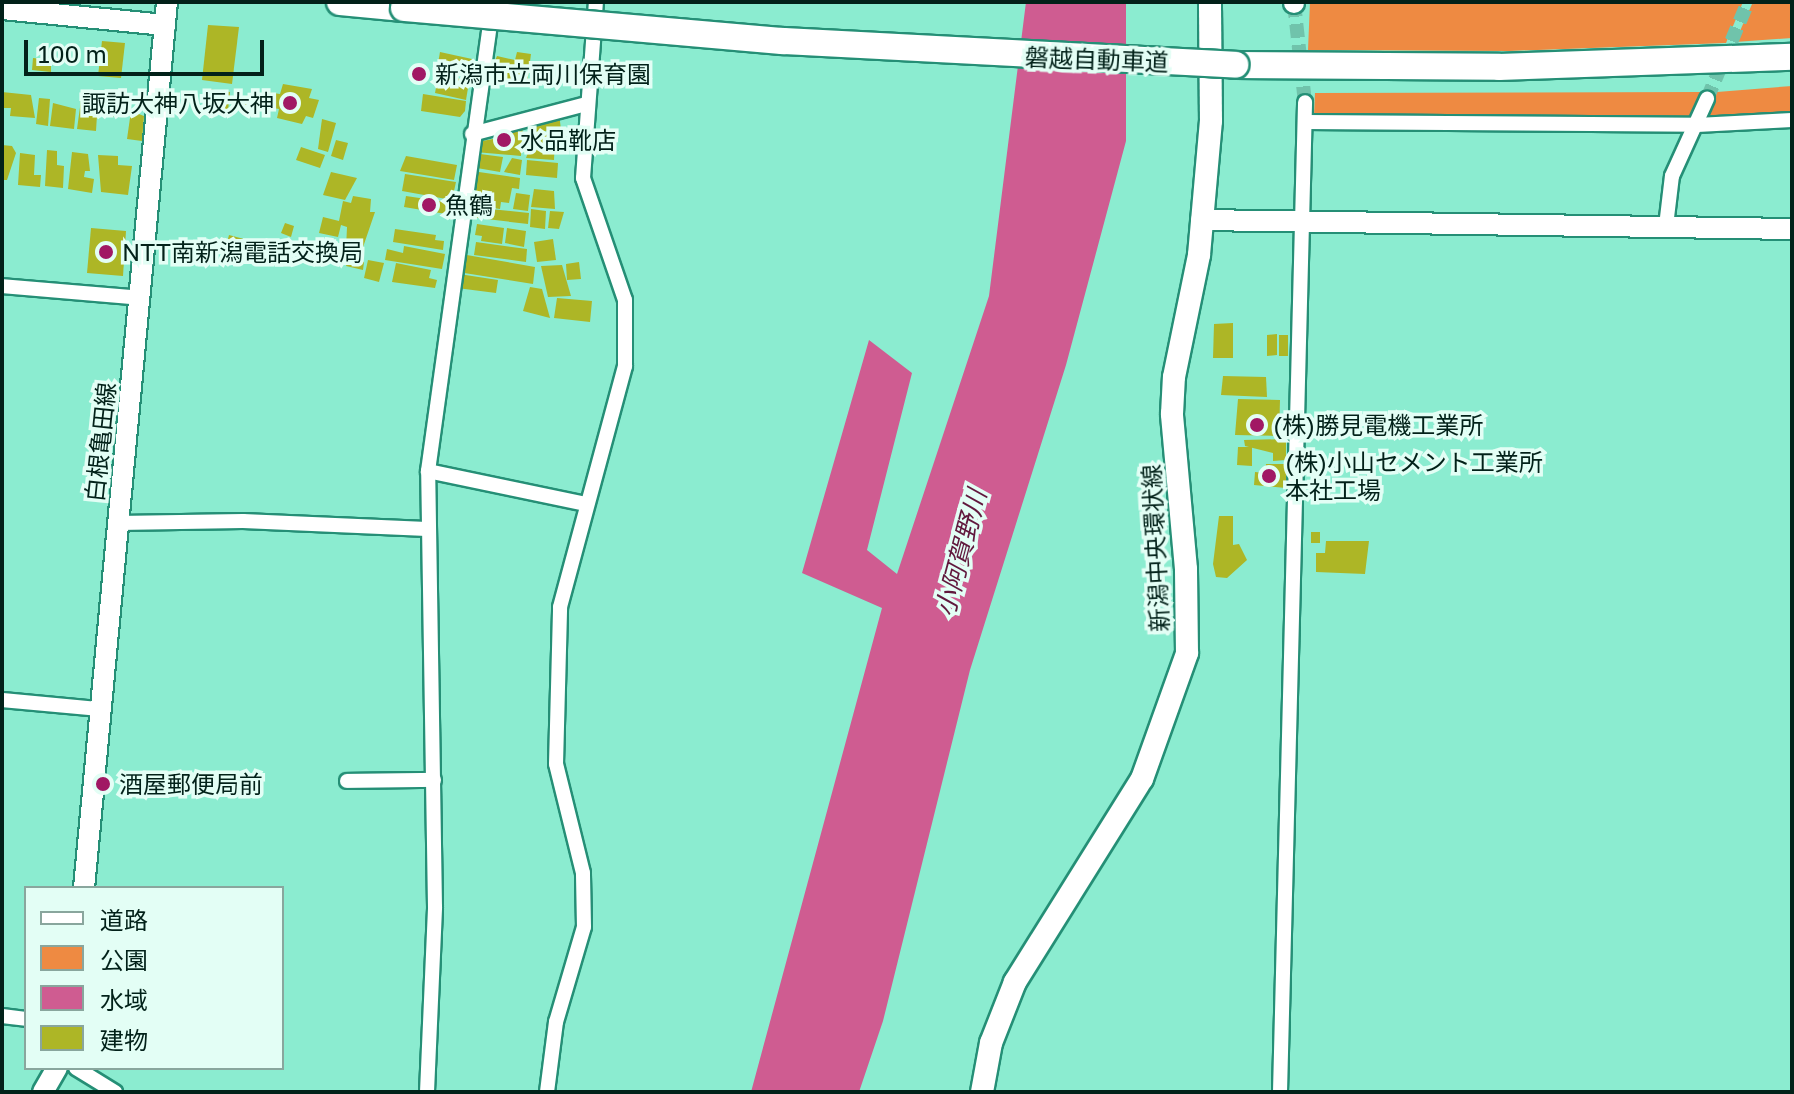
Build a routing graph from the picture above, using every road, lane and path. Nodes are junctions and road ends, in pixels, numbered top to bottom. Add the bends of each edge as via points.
1 (167, 2) edge
2 (340, 2) edge
3 (493, 2) edge
4 (596, 2) edge
5 (1210, 2) edge
6 (2, 9) edge
7 (165, 25) junction
8 (1792, 57) edge
9 (1707, 99) tunnel mouth
10 (1305, 102) tunnel mouth
11 (586, 104) junction
12 (1792, 120) edge
13 (1306, 122) junction
14 (1697, 125) junction
15 (472, 134) junction
16 (1201, 220) junction
17 (1302, 220) junction
18 (1666, 226) junction
19 (1792, 229) edge
20 (2, 286) edge
21 (141, 298) junction
22 (428, 471) junction
23 (586, 504) junction
24 (118, 523) junction
25 (427, 529) junction
26 (2, 700) edge
27 (99, 709) junction
28 (434, 780) junction
29 (347, 781) dead end
30 (84, 886) edge
31 (2, 1016) edge
32 (24, 1019) edge
33 (56, 1070) edge
34 (79, 1070) edge
35 (43, 1092) edge
36 (115, 1092) edge
37 (427, 1092) edge
38 (547, 1092) edge
39 (982, 1092) edge
40 (1280, 1092) edge

1 - 7 main road, 白根亀田線
2 - 8 highway, 磐越自動車道, bridge via 783,41 1235,65 1499,67
3 - 15 street
4 - 11 street
5 - 16 main road, 新潟中央環状線 via 1211,121
6 - 7 main road
7 - 21 main road, 白根亀田線
9 - 14 street
10 - 13 street
11 - 15 street
11 - 23 street via 583,178 589,208 625,300 618,402
12 - 14 street
13 - 14 street
13 - 17 street
14 - 18 street via 1672,176
15 - 22 street
16 - 17 main road
16 - 39 main road, 新潟中央環状線 via 1172,414 1186,569 1187,653 1142,779 1015,982 991,1043
17 - 18 main road
17 - 40 street via 1302,398 1292,578
18 - 19 main road
20 - 21 street
21 - 24 main road, 白根亀田線
22 - 23 street
22 - 25 street
23 - 38 street via 560,607 554,711 556,764 583,873 584,927 556,1022
24 - 25 street via 243,521
24 - 27 main road, 白根亀田線
25 - 28 street
26 - 27 street
27 - 30 main road, 白根亀田線
28 - 29 street
28 - 37 street via 434,990
31 - 32 street
33 - 35 main road
34 - 36 street

